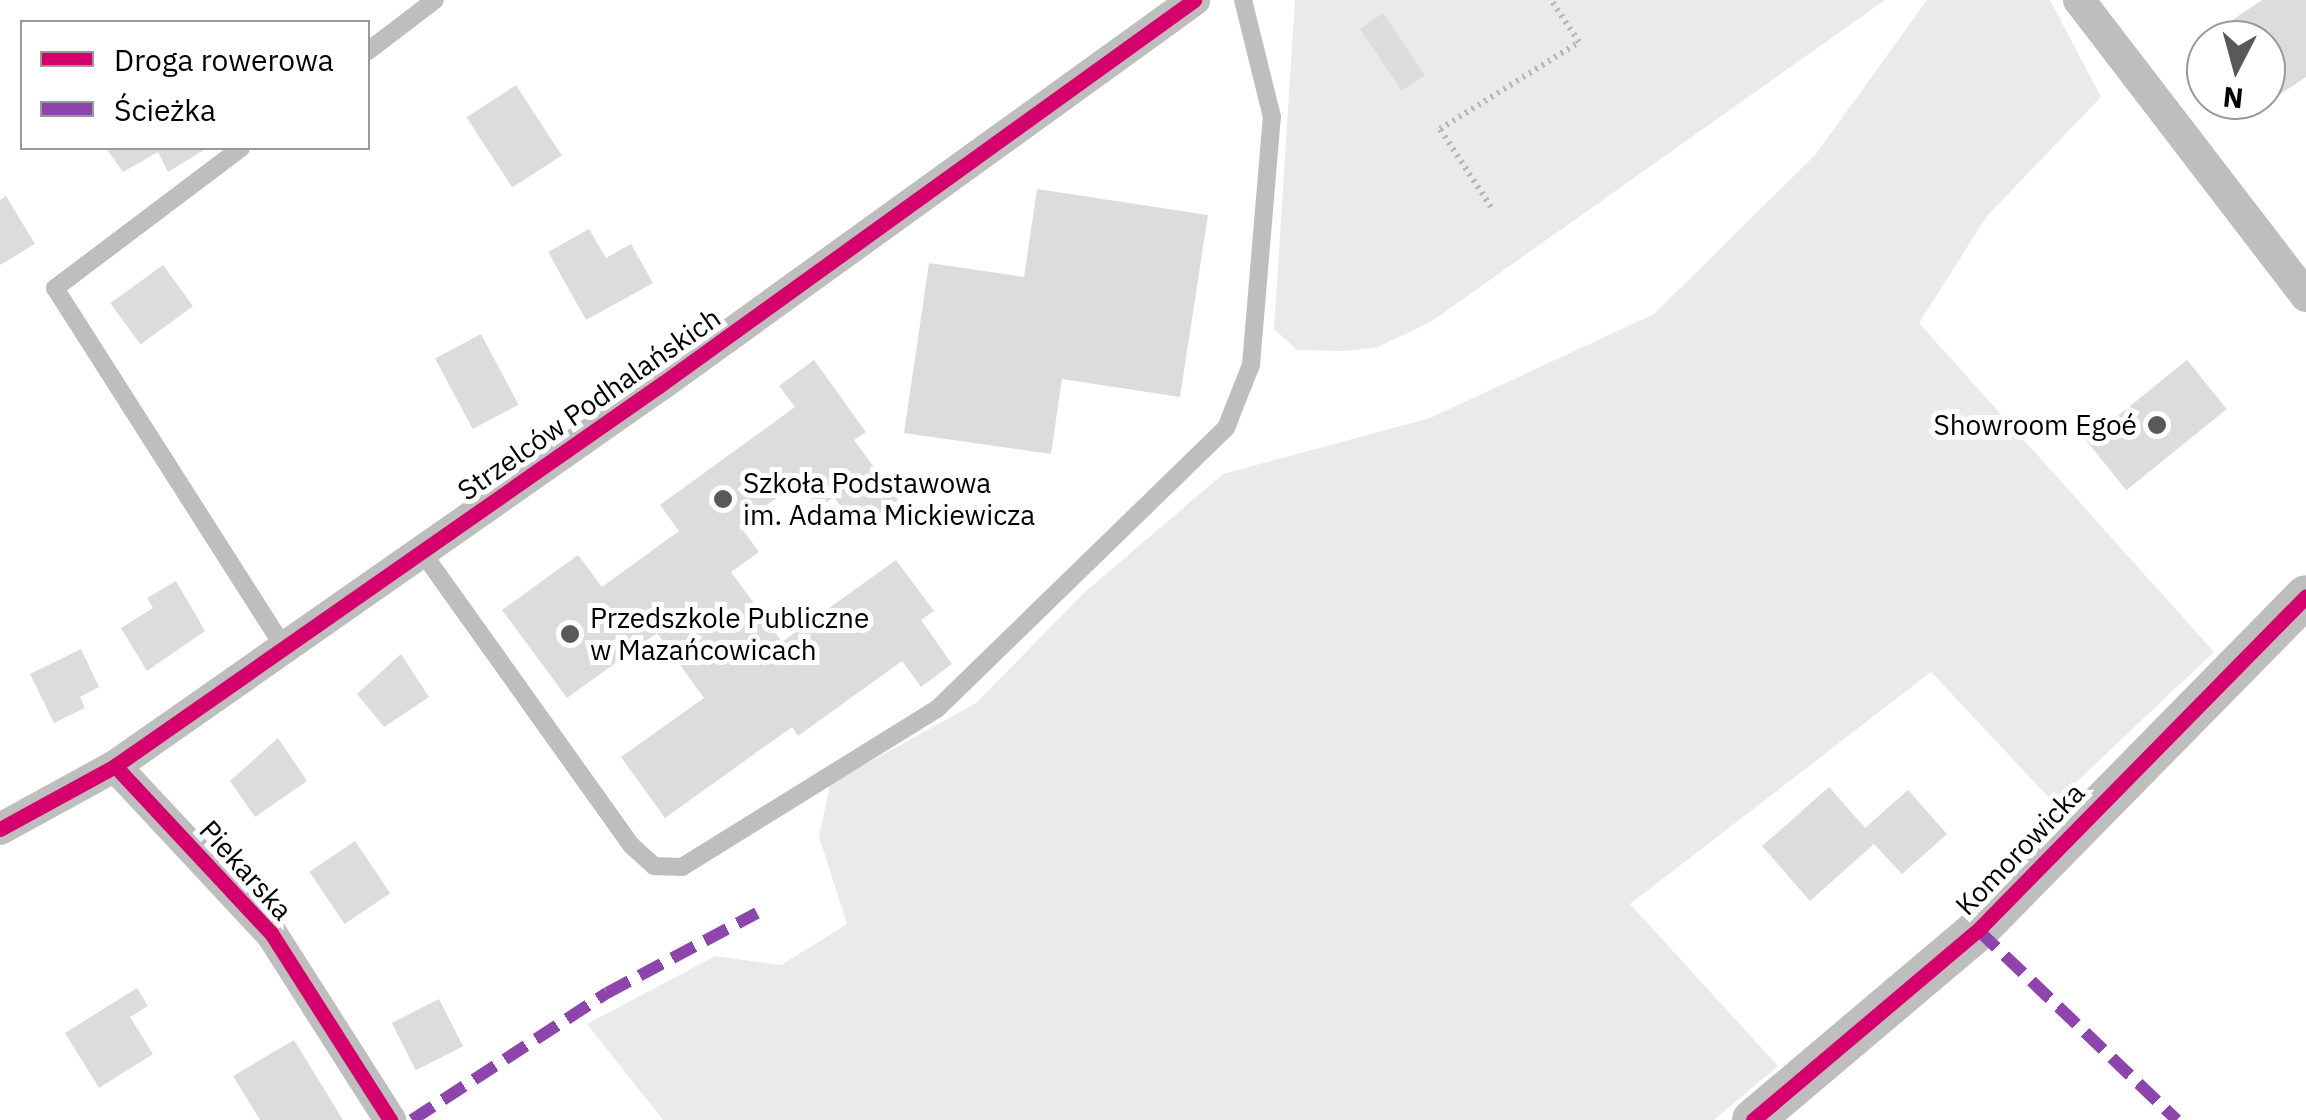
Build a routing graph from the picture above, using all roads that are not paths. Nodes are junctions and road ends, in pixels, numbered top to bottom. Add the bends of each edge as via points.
1 (435, 0) edge
2 (1194, 0) edge
3 (1243, 0) edge
4 (2079, 0) edge
5 (370, 49) edge
6 (238, 150) edge
7 (2306, 296) edge
8 (422, 552) junction
9 (2306, 596) edge
10 (284, 648) junction
11 (116, 766) junction
12 (0, 828) edge
13 (390, 1120) edge
14 (1753, 1120) edge

1 - 5 lane
2 - 8 street, Strzelców Podhalańskich
3 - 8 lane via 1272,117 1252,365 1226,428 937,709 682,868 654,866 632,846
4 - 7 street
6 - 10 lane via 56,288
8 - 10 street, Strzelców Podhalańskich
9 - 14 street, Komorowicka via 1978,930
10 - 11 street, Strzelców Podhalańskich
11 - 12 street, Strzelców Podhalańskich
11 - 13 street, Piekarska via 272,933

